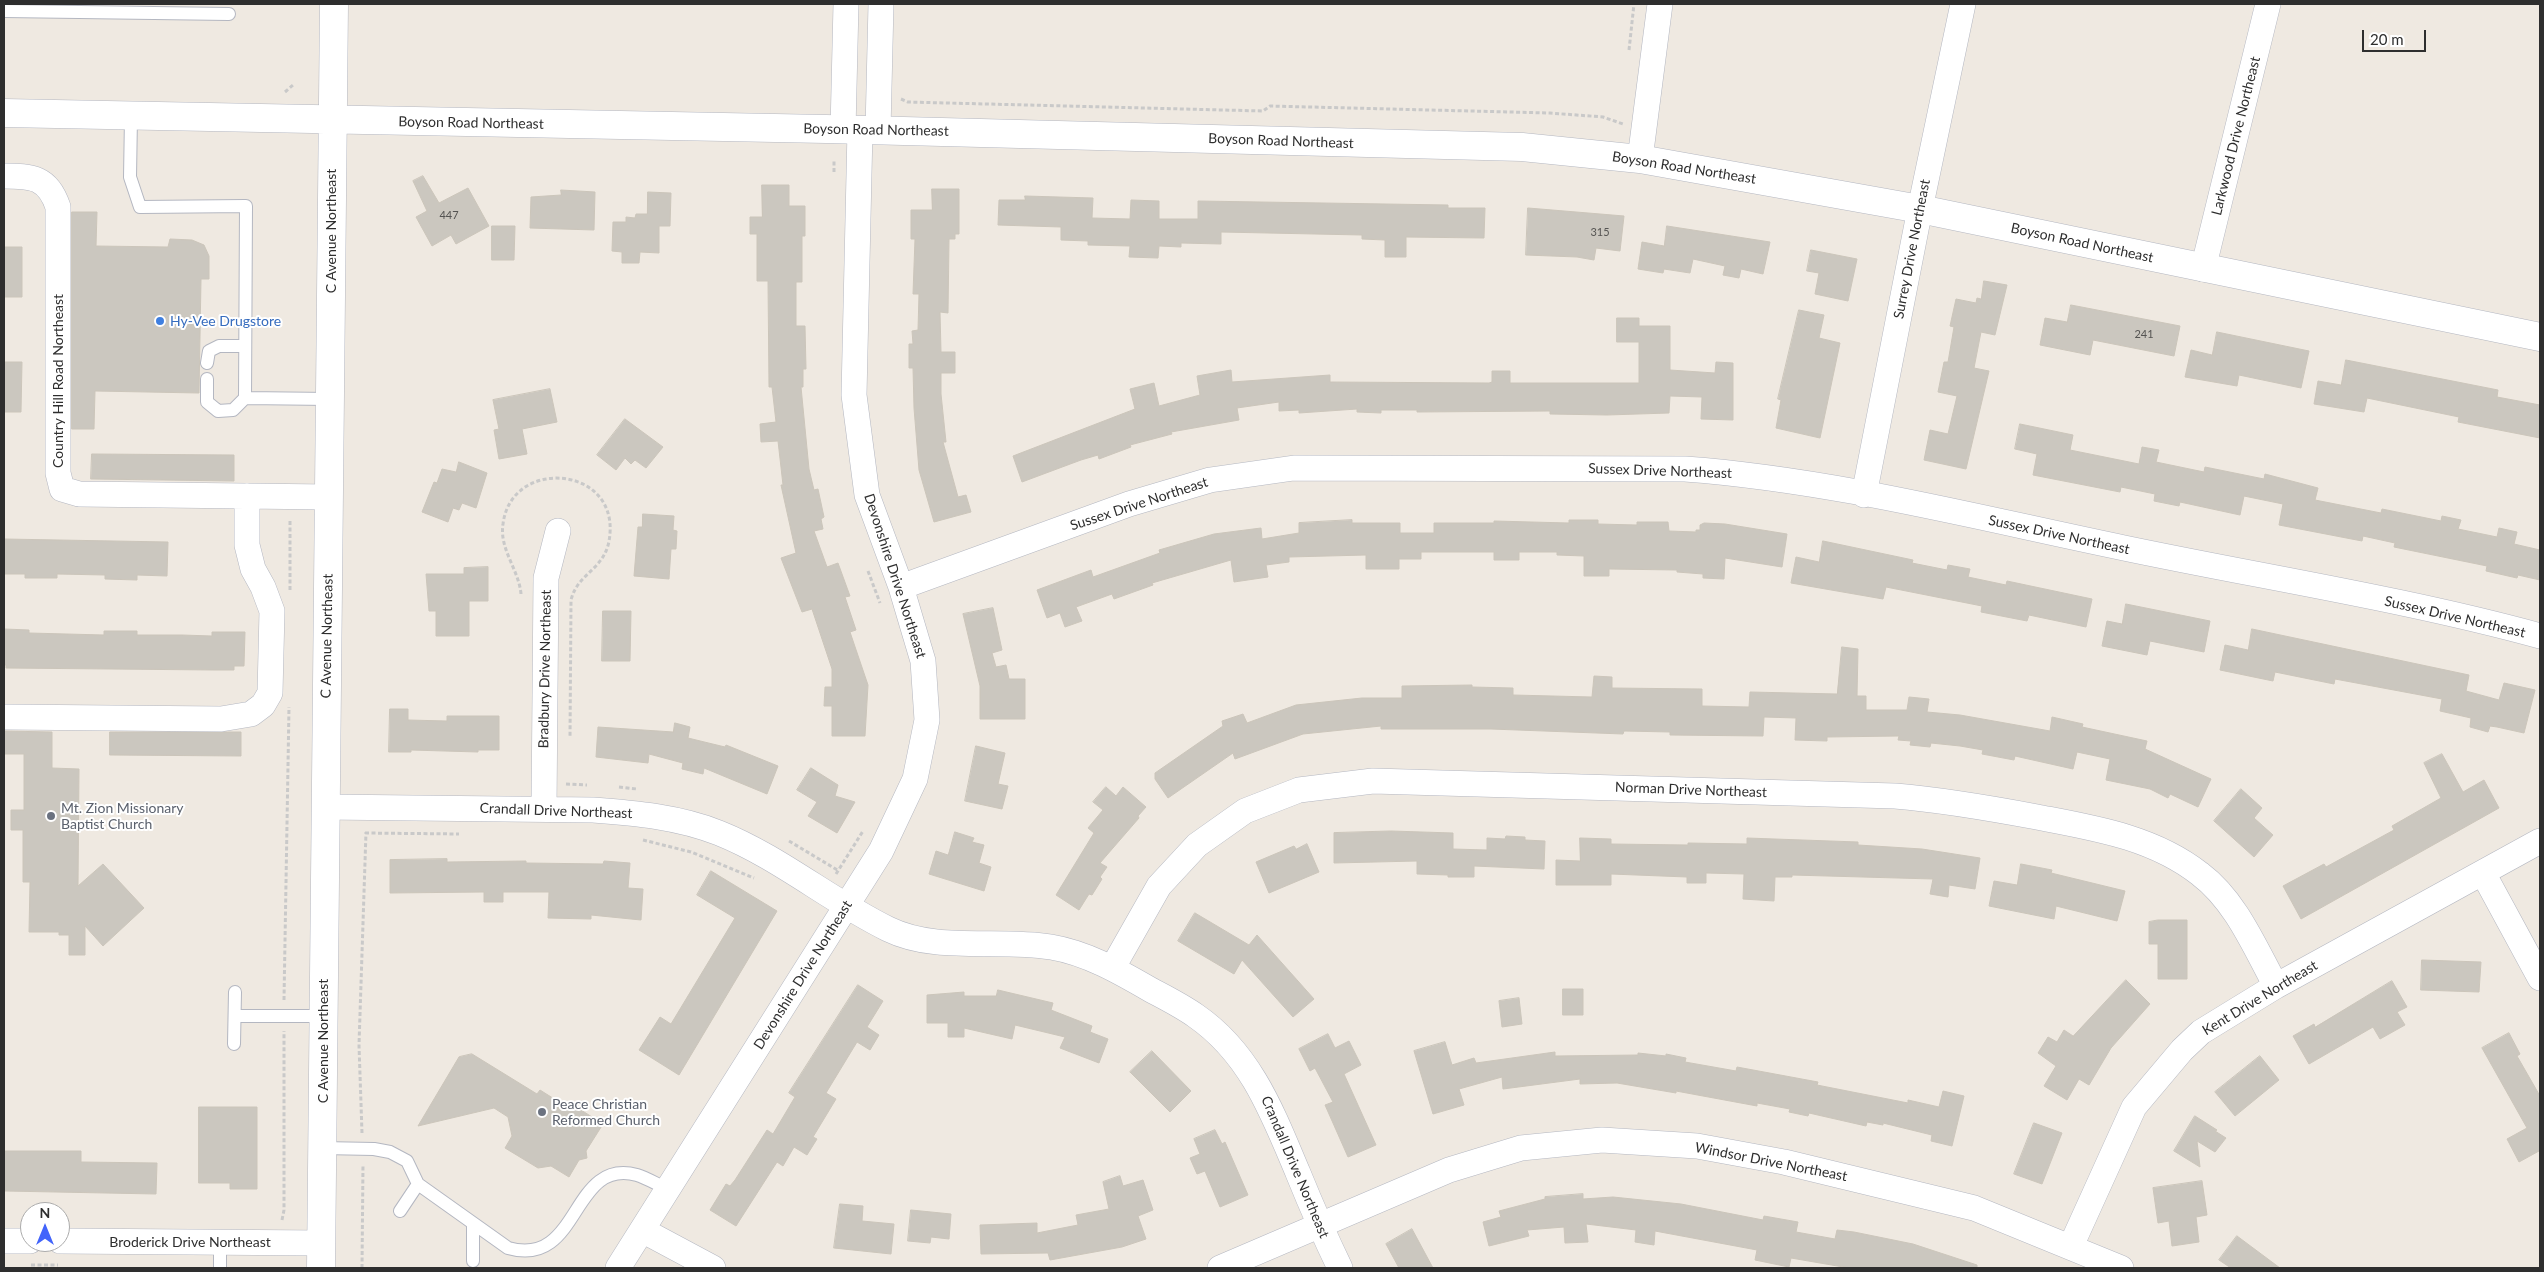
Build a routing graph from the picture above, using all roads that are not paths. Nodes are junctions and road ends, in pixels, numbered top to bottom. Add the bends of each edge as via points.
1 (334, 4) edge
2 (846, 4) edge
3 (881, 4) edge
4 (1660, 4) edge
5 (1963, 4) edge
6 (2268, 4) edge
7 (4, 11) edge
8 (229, 14) dead end
9 (4, 114) edge
10 (131, 117) junction
11 (332, 121) junction
12 (860, 130) junction
13 (1640, 159) junction
14 (4, 176) edge
15 (1920, 209) junction
16 (2203, 268) junction
17 (2540, 337) edge
18 (245, 346) junction
19 (207, 363) dead end
20 (207, 378) dead end
21 (244, 398) junction
22 (330, 399) junction
23 (1864, 494) junction
24 (247, 496) junction
25 (328, 497) junction
26 (558, 530) dead end
27 (901, 587) junction
28 (2540, 636) edge
29 (4, 717) edge
30 (325, 807) junction
31 (544, 809) junction
32 (2540, 841) edge
33 (2483, 873) junction
34 (847, 906) junction
35 (1113, 967) junction
36 (2540, 978) edge
37 (2276, 986) junction
38 (235, 992) dead end
39 (235, 1016) junction
40 (323, 1016) junction
41 (234, 1044) dead end
42 (322, 1148) junction
43 (418, 1184) junction
44 (668, 1189) junction
45 (400, 1211) dead end
46 (473, 1224) junction
47 (1320, 1226) junction
48 (642, 1230) junction
49 (4, 1241) edge
50 (20, 1241) edge
51 (70, 1241) edge
52 (220, 1243) junction
53 (2071, 1246) junction
54 (321, 1256) edge
55 (473, 1262) dead end
56 (220, 1268) edge
57 (618, 1268) edge
58 (713, 1268) edge
59 (1220, 1268) edge
60 (1340, 1268) edge
61 (2121, 1268) edge

1 - 11 main road, C Avenue Northeast
2 - 12 street, Devonshire Drive Northeast
3 - 12 street, Devonshire Drive Northeast
4 - 13 street
5 - 15 street, Surrey Drive Northeast
6 - 16 street, Larkwood Drive Northeast
7 - 8 lane
9 - 10 main road, Boyson Road Northeast
10 - 11 main road, Boyson Road Northeast
10 - 18 lane via 130,177 140,207 246,206
11 - 12 main road, Boyson Road Northeast
11 - 22 main road, C Avenue Northeast
12 - 13 main road, Boyson Road Northeast via 1522,147
12 - 27 street, Devonshire Drive Northeast via 854,395 867,495
13 - 15 main road, Boyson Road Northeast
14 - 24 street, Country Hill Road Northeast via 42,181 54,193 58,207 58,473 62,489 79,494
15 - 16 main road, Boyson Road Northeast
15 - 23 street, Surrey Drive Northeast
16 - 17 main road, Boyson Road Northeast
18 - 19 lane via 219,346 209,351
18 - 21 lane
20 - 21 lane via 208,402 218,411 233,410
21 - 22 lane
22 - 25 main road, C Avenue Northeast
23 - 27 street, Sussex Drive Northeast via 1749,474 1685,469 1294,468 1210,480 1129,504
23 - 28 street, Sussex Drive Northeast via 2439,612
24 - 25 street, Country Hill Road Northeast
24 - 29 street via 247,545 272,611 270,693 263,705 251,714 221,719
25 - 30 main road, C Avenue Northeast
26 - 31 street, Bradbury Drive Northeast via 546,578
27 - 34 street, Devonshire Drive Northeast via 923,661 927,720 915,780 881,851
30 - 31 street, Crandall Drive Northeast
30 - 40 main road, C Avenue Northeast
31 - 34 street, Crandall Drive Northeast via 634,813 717,832 758,851
32 - 33 street, Kent Drive Northeast
33 - 36 street
33 - 37 street, Kent Drive Northeast
34 - 35 street, Crandall Drive Northeast via 888,929 916,940 1018,943 1054,948
34 - 44 street, Devonshire Drive Northeast
35 - 37 street, Norman Drive Northeast via 1159,886 1197,845 1245,811 1299,790 1373,781 1895,796 1951,800 2098,828 2150,843 2200,874 2224,897
35 - 47 street, Crandall Drive Northeast via 1198,1016 1246,1066 1264,1092
37 - 53 street, Kent Drive Northeast via 2201,1032 2134,1107
38 - 39 lane
39 - 40 lane
39 - 41 lane
40 - 42 main road, C Avenue Northeast
42 - 43 lane via 390,1152 407,1161
42 - 54 main road, C Avenue Northeast
43 - 45 lane
43 - 46 lane
44 - 46 lane via 636,1175 621,1173 605,1177 594,1184 555,1241 540,1249 521,1252 508,1248
44 - 48 street, Devonshire Drive Northeast
46 - 55 lane
47 - 53 street, Windsor Drive Northeast via 1449,1170 1521,1148 1602,1140 1696,1146 1784,1162 1974,1208
47 - 59 street, Windsor Drive Northeast
47 - 60 street, Crandall Drive Northeast
48 - 57 street, Devonshire Drive Northeast
48 - 58 street
49 - 50 street
51 - 52 street, Broderick Drive Northeast
52 - 54 street, Broderick Drive Northeast
52 - 56 lane
53 - 61 street, Windsor Drive Northeast

